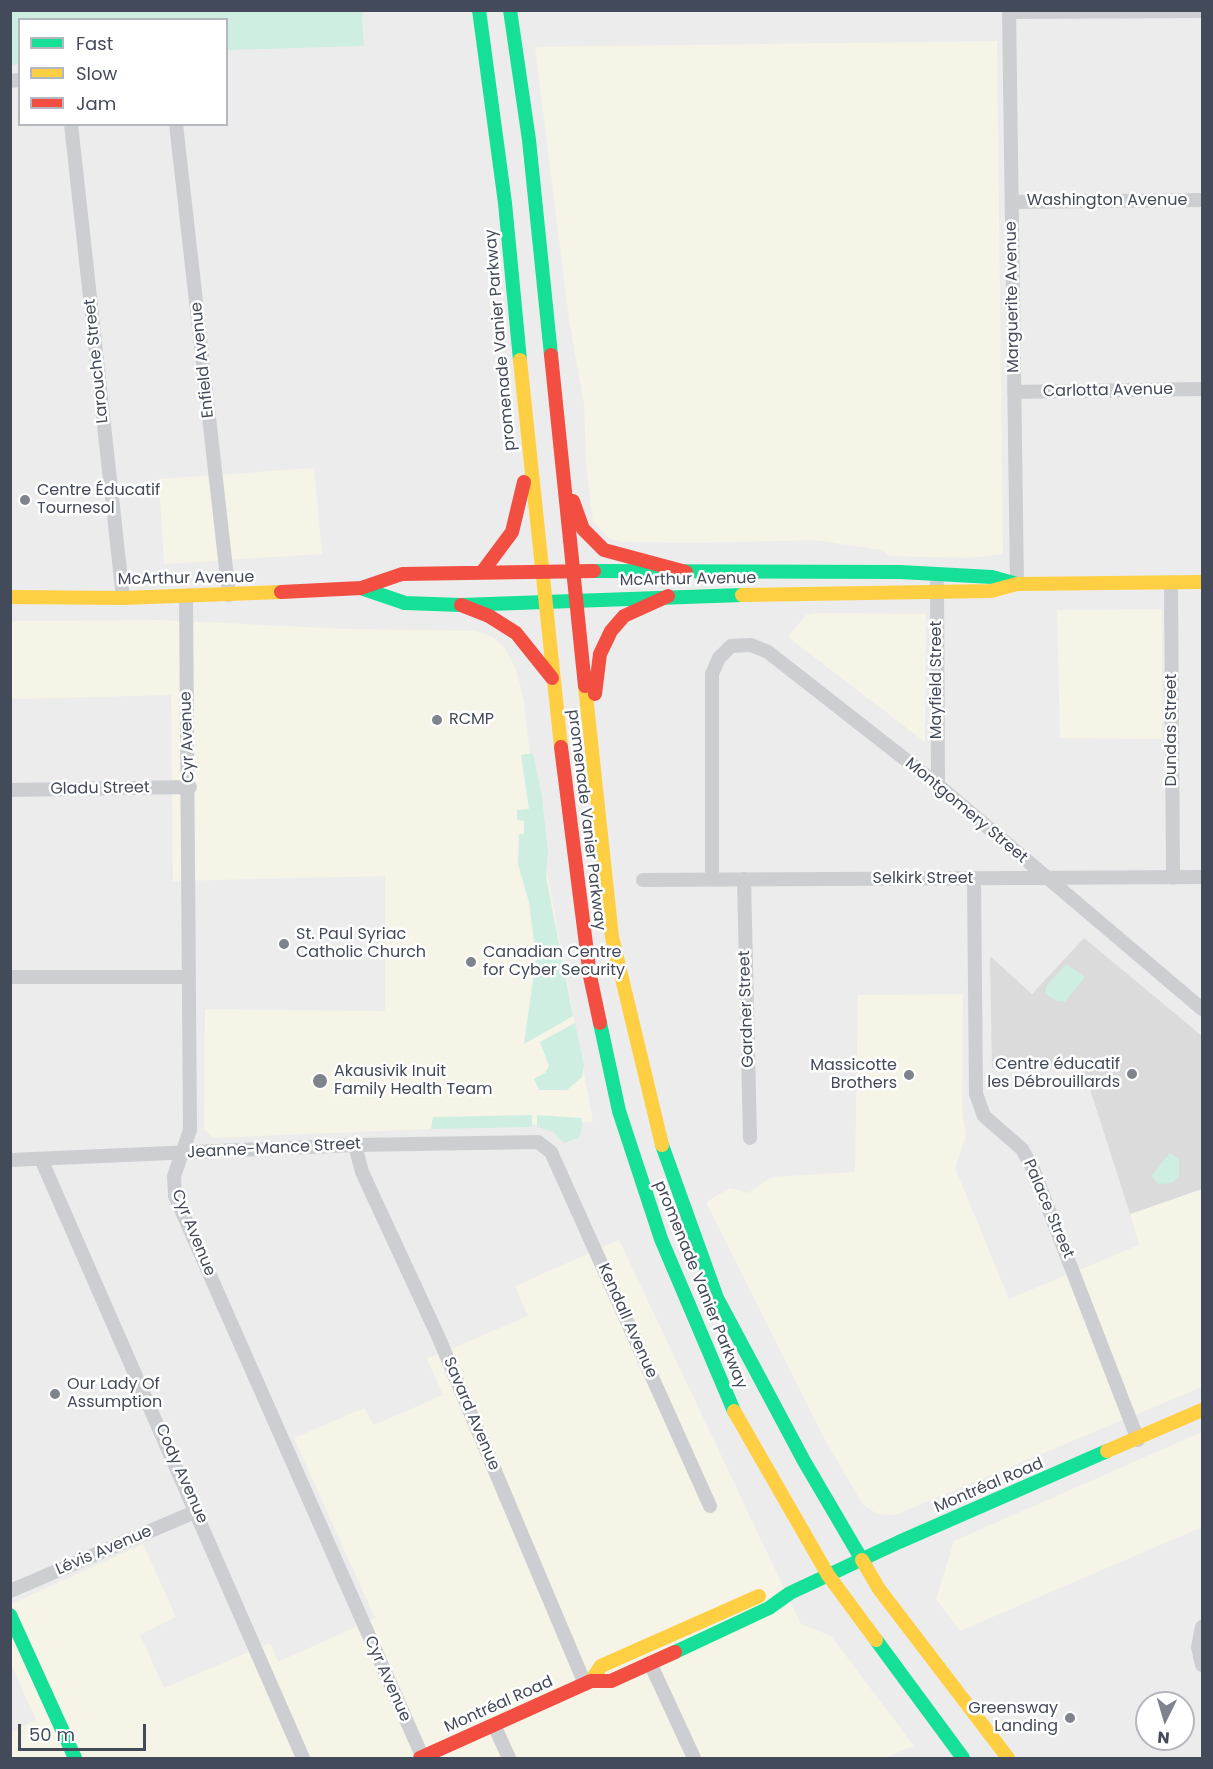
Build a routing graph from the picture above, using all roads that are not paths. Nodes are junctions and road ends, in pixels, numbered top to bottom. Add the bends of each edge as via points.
1 (478, 10) edge
2 (510, 10) edge
3 (1009, 11) edge
4 (1203, 11) edge
5 (71, 126) edge
6 (176, 126) edge
7 (1203, 200) edge
8 (1012, 202) junction
9 (1203, 389) edge
10 (1014, 392) junction
11 (529, 454) junction
12 (560, 463) junction
13 (483, 571) junction
14 (686, 572) junction
15 (542, 573) junction
16 (572, 573) junction
17 (937, 574) junction
18 (1171, 582) junction
19 (1203, 582) edge
20 (1017, 584) junction
21 (361, 588) junction
22 (937, 592) junction
23 (229, 595) junction
24 (186, 596) junction
25 (668, 596) junction
26 (10, 597) edge
27 (123, 598) junction
28 (575, 599) junction
29 (545, 600) junction
30 (461, 605) junction
31 (552, 678) junction
32 (591, 752) junction
33 (938, 786) junction
34 (190, 787) junction
35 (10, 790) edge
36 (1047, 878) junction
37 (1173, 878) junction
38 (1203, 878) edge
39 (712, 879) junction
40 (744, 879) junction
41 (974, 879) junction
42 (643, 880) dead end
43 (10, 977) edge
44 (189, 977) junction
45 (1203, 1010) edge
46 (750, 1138) dead end
47 (537, 1142) joint
48 (355, 1145) junction
49 (184, 1153) junction
50 (41, 1159) junction
51 (10, 1160) edge
52 (1203, 1410) edge
53 (1137, 1440) junction
54 (710, 1506) dead end
55 (197, 1510) junction
56 (862, 1560) junction
57 (828, 1575) junction
58 (10, 1591) edge
59 (790, 1593) junction
60 (10, 1615) edge
61 (1200, 1632) edge
62 (650, 1663) junction
63 (1203, 1665) edge
64 (588, 1682) junction
65 (494, 1725) junction
66 (75, 1758) edge
67 (303, 1758) edge
68 (422, 1758) edge
69 (509, 1758) edge
70 (694, 1758) edge
71 (963, 1758) edge
72 (1008, 1758) edge

1 - 11 main road, promenade Vanier Parkway via 505,203
2 - 12 main road via 546,292
3 - 4 street
3 - 8 street, Marguerite Avenue
5 - 27 street, Larouche Street
6 - 23 street, Enfield Avenue
7 - 8 street, Washington Avenue
8 - 10 street, Marguerite Avenue
9 - 10 street, Carlotta Avenue
10 - 20 street, Marguerite Avenue
11 - 13 main road via 512,532
11 - 15 main road, promenade Vanier Parkway
12 - 14 main road via 579,520 596,544 612,553
12 - 16 main road
13 - 15 main road, McArthur Avenue
13 - 21 main road, McArthur Avenue via 402,574
14 - 16 main road, McArthur Avenue
14 - 17 main road, McArthur Avenue
15 - 16 main road, McArthur Avenue
15 - 29 main road, promenade Vanier Parkway
16 - 28 main road
17 - 20 main road, McArthur Avenue via 992,577
17 - 22 street, Mayfield Street
18 - 19 main road, McArthur Avenue
18 - 20 main road, McArthur Avenue
18 - 37 street, Dundas Street
20 - 22 main road, McArthur Avenue via 991,591
21 - 23 main road, McArthur Avenue
21 - 30 main road, McArthur Avenue via 405,603
22 - 25 main road, McArthur Avenue
22 - 33 street, Mayfield Street
23 - 24 main road, McArthur Avenue
24 - 27 main road, McArthur Avenue
24 - 34 street, Cyr Avenue
25 - 28 main road, McArthur Avenue
25 - 32 main road via 624,616 606,640 598,666
26 - 27 main road, McArthur Avenue
28 - 29 main road, McArthur Avenue
28 - 32 main road
29 - 30 main road, McArthur Avenue
29 - 31 main road, promenade Vanier Parkway
30 - 31 main road via 516,633
31 - 57 main road, promenade Vanier Parkway via 590,976 626,1133 661,1239 725,1396
32 - 56 main road via 618,968 660,1139 678,1194 717,1298
33 - 36 street, Montgomery Street
33 - 39 street, Montgomery Street via 768,652 751,645 731,646 714,666 711,684
34 - 35 street, Gladu Street
34 - 44 street, Cyr Avenue
36 - 37 street, Selkirk Street
36 - 41 street, Selkirk Street
36 - 45 street, Montgomery Street
37 - 38 street, Selkirk Street
39 - 40 street, Selkirk Street
39 - 42 street, Selkirk Street
40 - 41 street, Selkirk Street
40 - 46 street, Gardner Street
41 - 53 street, Palace Street via 976,1094 984,1116 1022,1149 1033,1169
43 - 44 street
44 - 49 street, Cyr Avenue via 190,1130
47 - 48 street, Jeanne-Mance Street
47 - 54 street, Kendall Avenue via 551,1152
48 - 49 street, Jeanne-Mance Street
48 - 64 street, Savard Avenue via 362,1172 438,1336
49 - 50 street, Jeanne-Mance Street
49 - 68 street, Cyr Avenue via 174,1176 175,1196
50 - 51 street, Jeanne-Mance Street
50 - 55 street, Cody Avenue
52 - 53 main road, Montréal Road
53 - 56 main road, Montréal Road
55 - 58 street, Lévis Avenue
55 - 67 street, Cody Avenue
56 - 57 main road, Montréal Road
56 - 72 main road via 930,1659
57 - 59 main road, Montréal Road
57 - 71 main road, promenade Vanier Parkway
59 - 62 main road, Montréal Road via 769,1608
59 - 64 main road, Montréal Road via 764,1594 648,1644 601,1666
60 - 66 main road
61 - 63 street via 1198,1653
62 - 64 main road, Montréal Road via 611,1682
62 - 70 street
64 - 65 main road, Montréal Road
65 - 68 main road, Montréal Road
65 - 69 street

